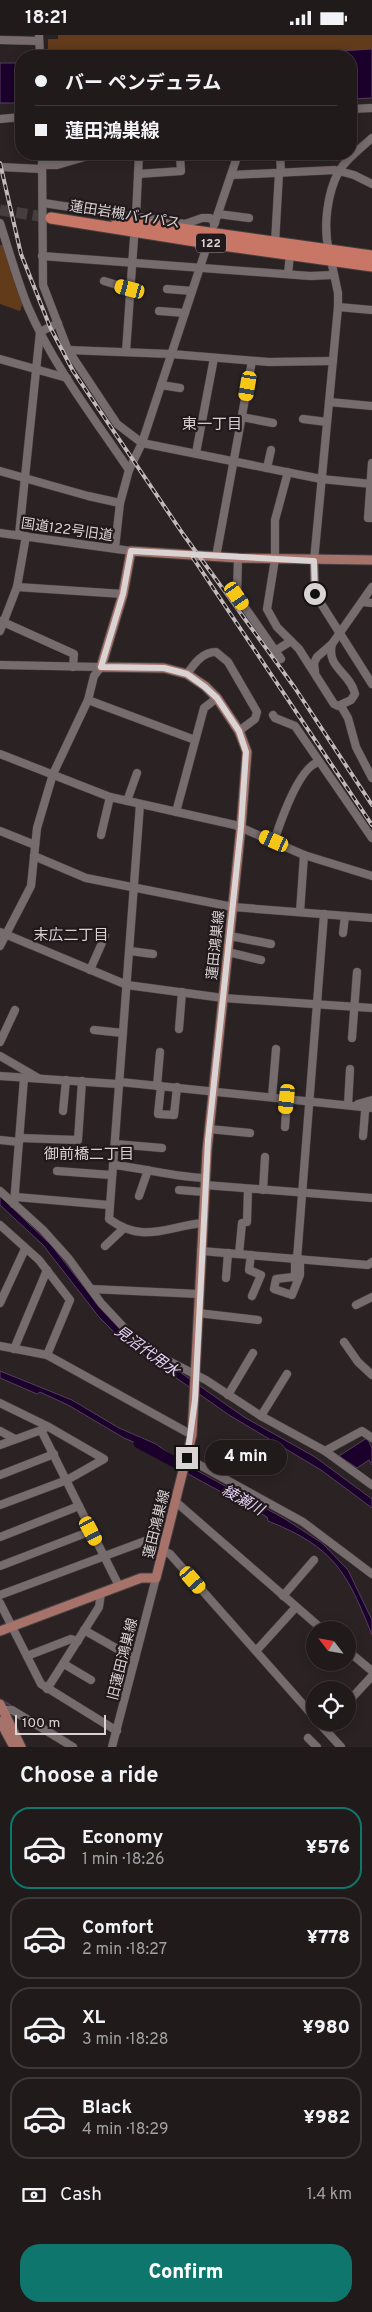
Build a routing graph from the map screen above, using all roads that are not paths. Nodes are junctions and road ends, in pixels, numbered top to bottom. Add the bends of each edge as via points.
1 (1, 39) edge
2 (39, 41) edge
3 (372, 108) edge
4 (357, 109) edge
5 (15, 118) edge
6 (0, 119) edge
7 (372, 138) edge
8 (357, 153) edge
9 (42, 160) edge
10 (74, 160) edge
11 (139, 160) edge
12 (180, 160) edge
13 (236, 160) edge
14 (280, 160) edge
15 (350, 160) edge
16 (0, 167) edge
17 (42, 167) junction
18 (340, 170) junction
19 (280, 173) junction
20 (138, 175) junction
21 (232, 175) junction
22 (372, 184) edge
23 (48, 211) junction
24 (218, 214) junction
25 (136, 216) junction
26 (249, 218) dead end
27 (0, 223) edge
28 (211, 233) junction
29 (134, 238) dead end
30 (275, 243) junction
31 (290, 254) junction
32 (330, 255) junction
33 (42, 256) junction
34 (372, 256) edge
35 (132, 263) junction
36 (372, 266) edge
37 (201, 268) junction
38 (288, 274) junction
39 (333, 275) junction
40 (104, 281) dead end
41 (130, 289) junction
42 (167, 289) dead end
43 (192, 291) junction
44 (338, 307) junction
45 (372, 310) edge
46 (160, 311) dead end
47 (185, 313) junction
48 (58, 323) junction
49 (40, 332) junction
50 (68, 350) junction
51 (126, 353) junction
52 (171, 354) junction
53 (214, 358) junction
54 (0, 359) edge
55 (252, 361) junction
56 (333, 361) junction
57 (36, 369) junction
58 (67, 378) junction
59 (161, 385) junction
60 (180, 388) dead end
61 (329, 402) junction
62 (372, 407) edge
63 (242, 417) junction
64 (303, 419) dead end
65 (327, 422) junction
66 (273, 423) dead end
67 (142, 443) junction
68 (270, 450) dead end
69 (196, 453) junction
70 (234, 461) junction
71 (372, 463) edge
72 (267, 468) junction
73 (0, 471) edge
74 (128, 471) junction
75 (288, 472) junction
76 (25, 478) junction
77 (321, 479) junction
78 (371, 484) edge
79 (120, 503) junction
80 (372, 518) edge
81 (0, 533) edge
82 (23, 536) junction
83 (115, 549) junction
84 (131, 551) junction
85 (216, 557) junction
86 (238, 558) junction
87 (275, 559) junction
88 (372, 560) edge
89 (314, 561) junction
90 (17, 587) junction
91 (372, 587) edge
92 (123, 594) junction
93 (362, 602) junction
94 (372, 603) edge
95 (2, 621) edge
96 (0, 631) edge
97 (341, 632) junction
98 (291, 641) junction
99 (332, 644) junction
100 (275, 651) junction
101 (281, 659) dead end
102 (314, 663) junction
103 (0, 665) edge
104 (336, 666) junction
105 (72, 667) junction
106 (101, 667) junction
107 (315, 673) junction
108 (187, 674) junction
109 (372, 684) edge
110 (217, 698) junction
111 (88, 700) junction
112 (341, 706) junction
113 (273, 715) dead end
114 (239, 731) junction
115 (195, 740) junction
116 (0, 754) edge
117 (319, 763) junction
118 (137, 773) dead end
119 (53, 774) junction
120 (372, 778) edge
121 (110, 797) junction
122 (127, 801) junction
123 (140, 804) junction
124 (176, 812) junction
125 (241, 827) junction
126 (0, 831) edge
127 (101, 835) dead end
128 (372, 838) edge
129 (274, 841) junction
130 (36, 845) junction
131 (304, 855) junction
132 (34, 856) junction
133 (372, 876) edge
134 (134, 888) junction
135 (233, 907) junction
136 (300, 912) junction
137 (324, 914) junction
138 (345, 916) junction
139 (372, 918) edge
140 (3, 933) edge
141 (343, 933) dead end
142 (230, 935) junction
143 (105, 936) dead end
144 (271, 944) dead end
145 (0, 946) edge
146 (130, 951) junction
147 (228, 952) junction
148 (153, 954) dead end
149 (261, 960) dead end
150 (90, 970) junction
151 (357, 972) dead end
152 (127, 985) junction
153 (182, 992) junction
154 (223, 998) junction
155 (317, 1004) junction
156 (355, 1006) junction
157 (372, 1008) edge
158 (15, 1010) dead end
159 (179, 1029) dead end
160 (94, 1030) dead end
161 (124, 1033) junction
162 (352, 1038) dead end
163 (0, 1042) edge
164 (276, 1049) dead end
165 (160, 1052) dead end
166 (0, 1056) edge
167 (350, 1069) dead end
168 (0, 1076) edge
169 (24, 1078) junction
170 (40, 1079) junction
171 (66, 1080) junction
172 (82, 1081) junction
173 (120, 1082) junction
174 (159, 1086) junction
175 (177, 1087) junction
176 (214, 1091) junction
177 (272, 1097) junction
178 (287, 1099) junction
179 (372, 1100) edge
180 (309, 1101) junction
181 (350, 1105) junction
182 (63, 1111) dead end
183 (370, 1112) edge
184 (284, 1127) dead end
185 (209, 1129) junction
186 (250, 1133) dead end
187 (364, 1136) dead end
188 (19, 1140) junction
189 (0, 1141) edge
190 (115, 1144) junction
191 (162, 1148) dead end
192 (266, 1157) dead end
193 (113, 1165) junction
194 (57, 1171) dead end
195 (148, 1171) junction
196 (111, 1175) junction
197 (205, 1185) junction
198 (248, 1189) junction
199 (179, 1190) dead end
200 (263, 1190) junction
201 (0, 1191) edge
202 (302, 1194) junction
203 (139, 1196) dead end
204 (372, 1198) edge
205 (15, 1201) junction
206 (109, 1205) junction
207 (202, 1223) junction
208 (0, 1225) edge
209 (123, 1229) junction
210 (105, 1246) dead end
211 (25, 1249) junction
212 (201, 1251) junction
213 (228, 1253) junction
214 (239, 1254) junction
215 (251, 1255) junction
216 (297, 1259) junction
217 (372, 1262) edge
218 (47, 1271) junction
219 (226, 1278) dead end
220 (91, 1289) junction
221 (199, 1294) junction
222 (252, 1296) dead end
223 (372, 1297) edge
224 (0, 1303) edge
225 (356, 1305) dead end
226 (198, 1313) junction
227 (258, 1320) dead end
228 (344, 1342) dead end
229 (0, 1346) edge
230 (14, 1349) junction
231 (253, 1353) dead end
232 (47, 1355) junction
233 (287, 1373) dead end
234 (196, 1375) junction
235 (372, 1375) edge
236 (228, 1395) junction
237 (0, 1403) edge
238 (261, 1416) junction
239 (44, 1428) junction
240 (0, 1431) edge
241 (192, 1435) junction
242 (372, 1437) edge
243 (15, 1439) junction
244 (0, 1445) edge
245 (325, 1451) junction
246 (54, 1454) junction
247 (187, 1459) junction
248 (0, 1475) edge
249 (67, 1480) junction
250 (372, 1485) edge
251 (176, 1502) junction
252 (0, 1505) edge
253 (80, 1506) junction
254 (91, 1531) junction
255 (0, 1537) edge
256 (145, 1541) dead end
257 (163, 1551) junction
258 (105, 1557) junction
259 (314, 1560) dead end
260 (0, 1566) edge
261 (372, 1574) edge
262 (156, 1578) junction
263 (120, 1586) junction
264 (102, 1593) junction
265 (0, 1595) edge
266 (283, 1596) junction
267 (0, 1603) edge
268 (296, 1607) junction
269 (312, 1621) edge
270 (12, 1627) junction
271 (84, 1630) junction
272 (0, 1631) edge
273 (78, 1641) junction
274 (256, 1651) junction
275 (27, 1657) junction
276 (356, 1658) edge
277 (135, 1659) junction
278 (64, 1664) junction
279 (372, 1671) edge
280 (372, 1676) edge
281 (91, 1680) dead end
282 (47, 1689) junction
283 (356, 1693) edge
284 (2, 1707) edge
285 (306, 1708) edge
286 (0, 1721) edge
287 (117, 1731) junction
288 (329, 1731) edge
289 (308, 1738) dead end
290 (14, 1747) edge
291 (21, 1747) edge
292 (73, 1747) edge
293 (112, 1747) edge
294 (317, 1747) edge
295 (341, 1747) edge

1 - 2 street
3 - 4 street
5 - 6 street
7 - 8 street
9 - 17 street
10 - 17 street
11 - 20 street
12 - 20 street via 181,171
13 - 21 street
14 - 19 street
15 - 18 street
16 - 17 street
17 - 23 street
18 - 19 street
18 - 22 street
18 - 32 street via 328,208 326,240
19 - 21 street
19 - 30 street
20 - 25 street
21 - 24 street
23 - 25 street
23 - 28 highway, 蓮田岩槻バイパス / 122
23 - 33 street
24 - 26 street
24 - 28 street
25 - 28 street via 185,224 210,218
27 - 49 street via 28,307
28 - 30 highway, 蓮田岩槻バイパス / 122
28 - 31 highway, 蓮田岩槻バイパス / 122
28 - 37 street
29 - 35 street
30 - 32 highway, 蓮田岩槻バイパス / 122
31 - 32 highway, 蓮田岩槻バイパス / 122
31 - 38 street
32 - 34 highway, 蓮田岩槻バイパス / 122
32 - 36 highway, 蓮田岩槻バイパス / 122
32 - 39 street
33 - 35 street
33 - 48 street via 43,285
35 - 37 street
35 - 41 street
37 - 38 street
37 - 43 street
38 - 39 street
39 - 44 street
40 - 41 street
41 - 51 street
42 - 43 street
43 - 47 street
44 - 45 street
44 - 56 street
46 - 47 street
47 - 52 street
48 - 49 street
48 - 50 street
49 - 57 street
49 - 58 street
50 - 51 street
50 - 67 street via 117,424
51 - 52 street
52 - 53 street
52 - 59 street
53 - 55 street
53 - 69 street
54 - 57 street
55 - 56 street
55 - 63 street
56 - 61 street
57 - 58 street
57 - 76 street
58 - 74 street
59 - 60 street
59 - 67 street
61 - 62 street
61 - 65 street
63 - 66 street
63 - 70 street
64 - 65 street
65 - 77 street
67 - 69 street
67 - 74 street
68 - 72 street
69 - 70 street
70 - 72 street
70 - 85 street
71 - 78 street
72 - 75 street
73 - 76 street
74 - 79 street
75 - 77 street
75 - 87 street via 275,521
76 - 79 street
76 - 82 street
77 - 78 street
77 - 89 street
78 - 80 street via 368,518
79 - 83 street
81 - 82 street, 国道122号旧道
82 - 83 street, 国道122号旧道
82 - 90 street
83 - 84 street, 国道122号旧道
84 - 85 main road
84 - 92 main road
85 - 86 main road
86 - 87 main road
86 - 100 street via 237,596
87 - 89 main road
87 - 98 street via 267,609 277,627
88 - 89 main road
89 - 97 street via 315,594
90 - 92 street
90 - 95 street
91 - 93 street
92 - 106 main road
93 - 94 street
93 - 97 street
95 - 96 street
95 - 105 street via 74,654
97 - 99 street
97 - 109 street
98 - 100 street
98 - 107 street
99 - 102 street
99 - 104 street via 330,657
100 - 101 street
102 - 104 street via 326,661
102 - 107 street
103 - 105 street
104 - 112 street via 355,694
105 - 106 street
106 - 108 main road, 蓮田鴻巣線 via 164,668
106 - 111 street via 94,676
107 - 112 street via 334,704
108 - 110 main road, 蓮田鴻巣線
108 - 114 street via 195,662 207,654 216,652 225,659 257,712 255,719
110 - 114 main road, 蓮田鴻巣線
110 - 115 street via 204,708
111 - 115 street
111 - 119 street
112 - 120 street
113 - 117 street via 295,726
114 - 125 main road, 蓮田鴻巣線 via 246,752
115 - 124 street
116 - 119 street
117 - 128 street
117 - 129 street via 310,767 288,799
118 - 122 street
119 - 121 street
119 - 130 street via 42,809
121 - 122 street
121 - 127 street
122 - 123 street
123 - 124 street
123 - 134 street
124 - 125 street
125 - 129 street
125 - 135 main road, 蓮田鴻巣線
126 - 130 street
129 - 131 street
130 - 132 street
131 - 133 street
131 - 136 street
132 - 134 street via 86,878
132 - 140 street via 31,886
134 - 135 street
134 - 146 street
135 - 136 street
135 - 142 main road, 蓮田鴻巣線
136 - 137 street
137 - 138 street
137 - 155 street
138 - 139 street
138 - 141 street
140 - 145 street
140 - 150 street
142 - 144 street
142 - 147 main road, 蓮田鴻巣線
143 - 150 street
146 - 148 street
146 - 152 street
147 - 149 street
147 - 154 main road, 蓮田鴻巣線
150 - 152 street
151 - 156 street
152 - 153 street
152 - 161 street
153 - 154 street
153 - 159 street
154 - 155 street
154 - 176 main road, 蓮田鴻巣線
155 - 156 street
155 - 180 street
156 - 157 street
156 - 162 street
158 - 163 street
160 - 161 street
161 - 173 street
164 - 177 street
165 - 174 street
166 - 170 street
167 - 181 street
168 - 169 street
169 - 170 street
169 - 188 street
170 - 171 street
171 - 172 street
171 - 182 street
172 - 173 street
172 - 188 street via 78,1140
173 - 174 street
173 - 190 street
174 - 175 street
174 - 175 street via 158,1114 174,1115
175 - 176 street
176 - 177 street
176 - 185 main road, 蓮田鴻巣線
177 - 178 street
178 - 180 street
178 - 184 street
179 - 181 street
180 - 181 street
180 - 202 street
181 - 183 street
183 - 187 street
185 - 186 street
185 - 197 main road, 蓮田鴻巣線
188 - 189 street
188 - 205 street
190 - 191 street
190 - 193 street
192 - 200 street
193 - 195 street
193 - 196 street
194 - 196 street
195 - 197 street via 187,1178
195 - 203 street
196 - 206 street
197 - 198 street
197 - 199 street
197 - 207 main road, 蓮田鴻巣線
198 - 200 street
198 - 214 street
200 - 202 street
201 - 205 street
202 - 204 street
202 - 216 street
205 - 206 street
205 - 220 street via 69,1259
206 - 209 street via 108,1219
207 - 209 street via 160,1231
207 - 212 main road, 蓮田鴻巣線
208 - 211 street
209 - 210 street
211 - 218 street
211 - 224 street
212 - 213 street
212 - 221 main road, 蓮田鴻巣線
213 - 214 street
213 - 219 street
214 - 215 street
215 - 216 street
215 - 222 street via 249,1271 261,1275
216 - 216 street via 293,1277 276,1279 274,1289 292,1295 300,1275
216 - 217 street via 368,1265
218 - 230 street
218 - 232 street via 70,1302
220 - 221 street
220 - 234 street via 130,1334 161,1357
221 - 226 main road, 蓮田鴻巣線
223 - 225 street
226 - 227 street
226 - 234 main road, 蓮田鴻巣線
228 - 235 street
229 - 230 street
230 - 232 street
231 - 236 street
232 - 241 street
233 - 238 street
234 - 236 street
234 - 241 main road, 蓮田鴻巣線
236 - 238 street
237 - 239 street
238 - 245 street
239 - 243 street
239 - 246 street
239 - 249 street via 104,1459
240 - 243 street
241 - 247 main road, 蓮田鴻巣線
242 - 245 street via 362,1431
243 - 244 street
245 - 250 street
246 - 248 street
246 - 249 street
247 - 251 main road, 蓮田鴻巣線
247 - 261 street via 303,1521
249 - 252 street
249 - 253 street
251 - 257 main road, 蓮田鴻巣線
251 - 266 street
253 - 254 street
253 - 255 street
254 - 258 street
254 - 260 street
256 - 258 street
257 - 262 main road, 蓮田鴻巣線
257 - 274 street via 170,1554
258 - 263 street
258 - 265 street
259 - 266 street
262 - 263 main road, 蓮田鴻巣線 via 148,1577
262 - 277 street, 旧蓮田鴻巣線
263 - 264 main road, 蓮田鴻巣線
264 - 270 main road, 蓮田鴻巣線
264 - 271 street via 99,1607
266 - 268 street
267 - 270 street
268 - 269 street
268 - 274 street
270 - 272 main road, 蓮田鴻巣線
270 - 275 street
271 - 273 street
271 - 277 street
273 - 275 street via 71,1639
273 - 278 street
274 - 285 street
275 - 282 street
276 - 279 street
277 - 287 street, 旧蓮田鴻巣線
278 - 281 street
278 - 282 street
280 - 283 street
282 - 287 street
284 - 291 main road
284 - 292 street
286 - 290 main road
287 - 293 street, 旧蓮田鴻巣線
288 - 295 street
289 - 294 street

